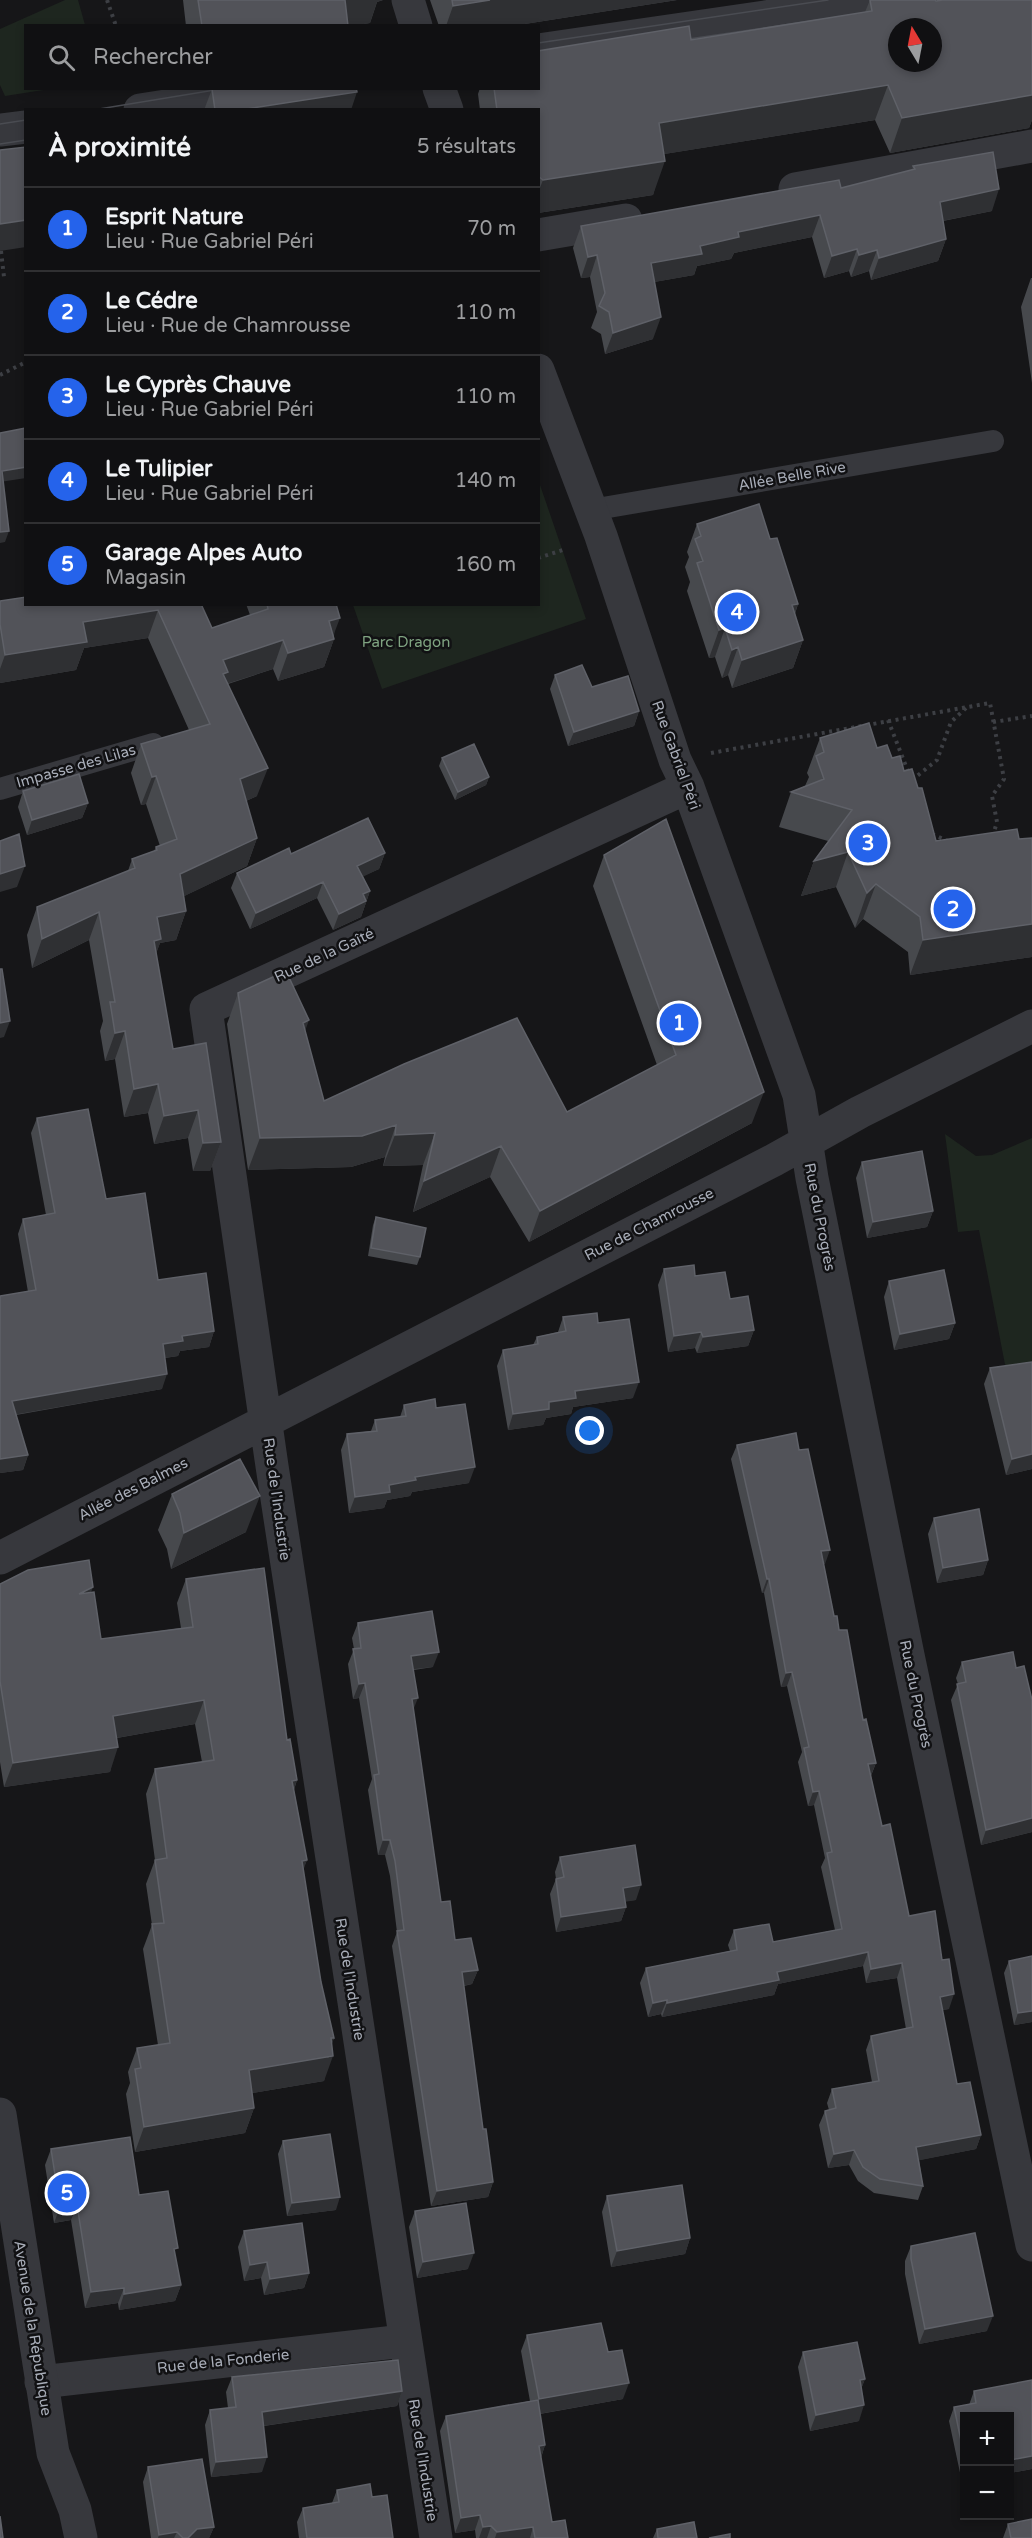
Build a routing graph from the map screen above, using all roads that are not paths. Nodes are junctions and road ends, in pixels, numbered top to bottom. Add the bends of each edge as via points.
1 (408, 0) edge
2 (881, 0) edge
3 (415, 24) edge
4 (540, 50) edge
5 (267, 90) edge
6 (440, 90) edge
7 (153, 108) edge
8 (446, 108) edge
9 (24, 127) edge
10 (0, 130) edge
11 (1032, 146) edge
12 (762, 195) edge
13 (656, 214) edge
14 (540, 235) edge
15 (540, 375) edge
16 (993, 441) dead end
17 (591, 510) junction
18 (153, 744) edge
19 (682, 774) junction
20 (0, 789) edge
21 (1032, 1026) edge
22 (804, 1141) junction
23 (266, 1420) junction
24 (0, 1558) edge
25 (0, 2114) edge
26 (1032, 2245) edge
27 (404, 2341) junction
28 (41, 2382) junction
29 (81, 2538) edge
30 (436, 2538) edge

1 - 3 street
2 - 4 street
5 - 7 street
6 - 8 street
9 - 10 street
11 - 12 street
13 - 14 street
15 - 17 street, Rue Gabriel Péri
16 - 17 lane, Allée Belle Rive
17 - 19 street, Rue Gabriel Péri
18 - 20 lane, Impasse des Lilas
19 - 22 street, Rue Gabriel Péri via 799,1095
19 - 23 street, Rue de la Gaîté via 206,1009
21 - 22 street, Rue de Chamrousse
22 - 23 street, Rue de Chamrousse via 774,1160
22 - 26 street, Rue du Progrès
23 - 24 street, Allée des Balmes
23 - 27 street, Rue de l'Industrie
25 - 28 street, Avenue de la République
27 - 28 street, Rue de la Fonderie
27 - 30 street, Rue de l'Industrie
28 - 29 street, Avenue de la République via 53,2453 75,2510

